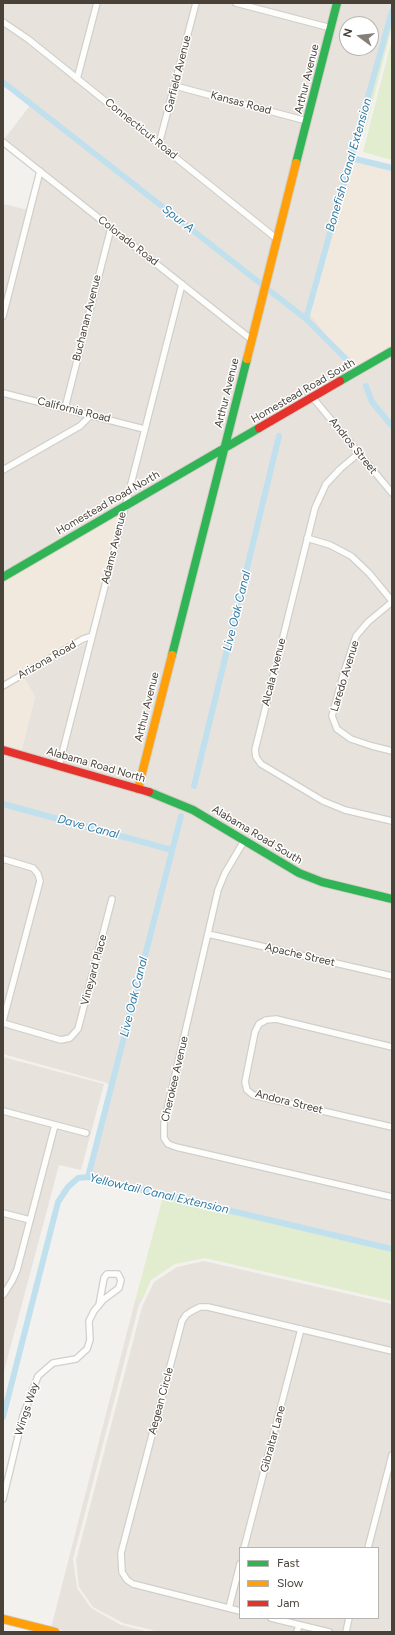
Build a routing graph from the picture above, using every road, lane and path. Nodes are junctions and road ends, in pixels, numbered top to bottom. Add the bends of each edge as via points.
1 (97, 3) edge
2 (196, 3) edge
3 (236, 3) edge
4 (337, 3) edge
5 (3, 22) edge
6 (331, 28) junction
7 (77, 79) junction
8 (175, 86) junction
9 (307, 121) junction
10 (3, 142) edge
11 (159, 144) junction
12 (40, 171) junction
13 (111, 228) junction
14 (277, 239) junction
15 (182, 284) junction
16 (3, 316) edge
17 (252, 340) junction
18 (392, 351) edge
19 (3, 393) edge
20 (313, 398) junction
21 (65, 408) junction
22 (91, 415) junction
23 (144, 429) junction
24 (224, 449) junction
25 (359, 453) junction
26 (3, 470) edge
27 (392, 493) edge
28 (124, 507) junction
29 (307, 538) junction
30 (3, 577) edge
31 (392, 601) edge
32 (92, 636) junction
33 (3, 686) edge
34 (3, 750) edge
35 (392, 751) edge
36 (59, 766) junction
37 (138, 789) junction
38 (183, 805) joint
39 (392, 821) edge
40 (244, 841) junction
41 (3, 859) edge
42 (112, 899) dead end
43 (392, 899) edge
44 (208, 934) junction
45 (392, 976) edge
46 (3, 1022) edge
47 (392, 1047) edge
48 (3, 1111) edge
49 (55, 1125) junction
50 (392, 1127) edge
51 (86, 1133) dead end
52 (392, 1197) edge
53 (3, 1213) edge
54 (30, 1220) junction
55 (3, 1295) edge
56 (99, 1305) junction
57 (301, 1329) junction
58 (392, 1351) edge
59 (392, 1455) edge
60 (3, 1499) edge
61 (244, 1547) edge
62 (368, 1547) edge
63 (239, 1568) edge
64 (229, 1608) junction
65 (239, 1611) edge
66 (3, 1619) edge
67 (275, 1619) edge
68 (350, 1619) edge
69 (299, 1625) junction
70 (310, 1630) edge
71 (55, 1632) edge
72 (297, 1632) edge
73 (329, 1632) edge
74 (346, 1632) edge

1 - 7 street
2 - 8 street, Garfield Avenue
3 - 6 street
4 - 6 street, Arthur Avenue
5 - 7 street, Connecticut Road
6 - 9 street, Arthur Avenue
7 - 11 street, Connecticut Road
8 - 9 street, Kansas Road
8 - 11 street, Garfield Avenue
9 - 14 street, Arthur Avenue
10 - 12 street, Colorado Road
11 - 14 street, Connecticut Road
12 - 13 street, Colorado Road
12 - 16 street
13 - 15 street, Colorado Road
13 - 21 street, Buchanan Avenue
14 - 17 street, Arthur Avenue
15 - 17 street, Colorado Road
15 - 23 street, Adams Avenue
17 - 24 street, Arthur Avenue
18 - 20 street, Homestead Road South
19 - 21 street, California Road
20 - 24 street, Homestead Road South
20 - 25 street, Andros Street
21 - 22 street, California Road
22 - 23 street, California Road
22 - 26 street via 80,426
23 - 28 street, Adams Avenue
24 - 28 street, Homestead Road North
24 - 37 street, Arthur Avenue
25 - 27 street, Andros Street
25 - 29 street, Alcala Avenue via 340,469 323,490
28 - 30 street, Homestead Road North
28 - 32 street, Adams Avenue
29 - 31 street via 330,545 351,556
29 - 39 street, Alcala Avenue via 255,742 256,758 323,801 345,810
31 - 35 street, Laredo Avenue via 356,636 332,716 337,728 351,738
32 - 33 street, Arizona Road
32 - 36 street, Adams Avenue
34 - 36 street, Alabama Road North
36 - 37 street, Alabama Road North
37 - 38 street, Alabama Road North
38 - 40 street, Alabama Road South
40 - 43 street, Alabama Road South via 310,878
40 - 44 street, Cherokee Avenue via 221,882
41 - 46 street via 32,868 39,879
42 - 46 street, Vineyard Place via 78,1029 70,1038 61,1040
44 - 45 street, Apache Street
44 - 52 street, Cherokee Avenue via 164,1123 164,1138 168,1144
47 - 50 street, Andora Street via 276,1019 266,1020 259,1024 255,1032 245,1082 247,1090 253,1095
48 - 49 street
49 - 51 street
49 - 54 street
53 - 54 street
54 - 55 street via 14,1275
56 - 56 street, Wings Way via 119,1288 121,1280 118,1274 107,1274 104,1278
56 - 60 street, Wings Way via 90,1321 90,1340 82,1356 53,1363 38,1376 23,1416
57 - 58 street, Aegean Circle
57 - 61 street, Gibraltar Lane
57 - 64 street, Aegean Circle via 208,1307 200,1307 186,1315 180,1329 121,1553 122,1572 133,1584
59 - 62 street
63 - 64 street
64 - 65 street, Aegean Circle
66 - 71 street
67 - 69 street
68 - 74 street
69 - 70 street
69 - 72 street
70 - 73 street

